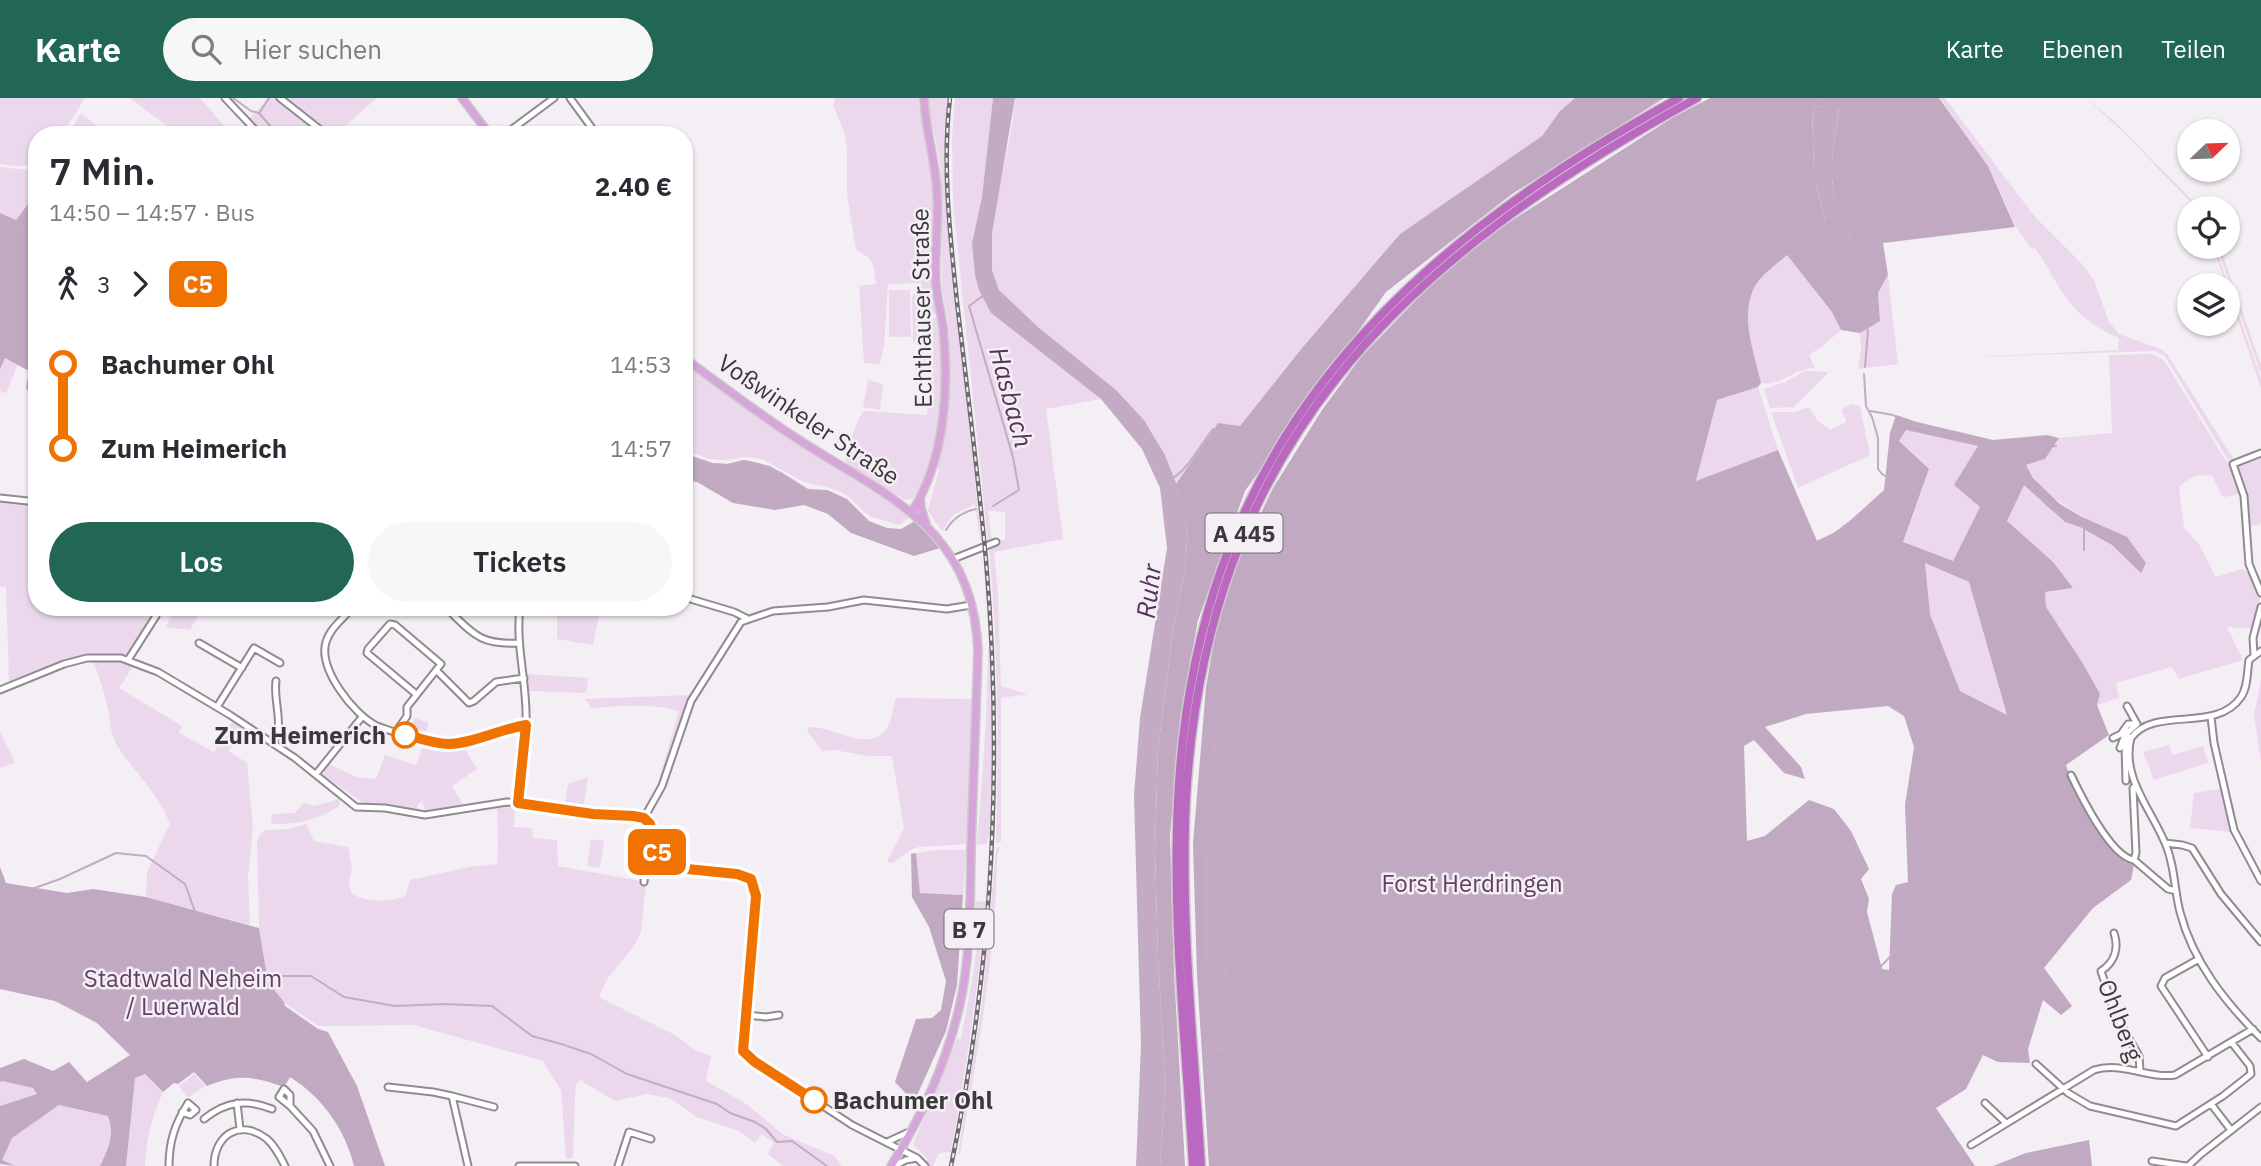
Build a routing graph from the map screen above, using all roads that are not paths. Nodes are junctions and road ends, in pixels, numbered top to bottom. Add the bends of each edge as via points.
1 (225, 98) edge
2 (280, 98) edge
3 (461, 98) edge
4 (554, 98) edge
5 (565, 98) edge
6 (924, 98) edge
7 (1679, 98) edge
8 (1697, 98) edge
9 (251, 126) edge
10 (316, 126) edge
11 (483, 126) edge
12 (517, 126) edge
13 (589, 126) edge
14 (693, 364) edge
15 (2261, 453) edge
16 (0, 498) edge
17 (920, 498) junction
18 (28, 501) edge
19 (912, 512) junction
20 (926, 524) junction
21 (996, 542) dead end
22 (953, 559) junction
23 (2261, 593) edge
24 (693, 600) edge
25 (971, 605) junction
26 (2261, 607) edge
27 (156, 616) dead end
28 (345, 616) edge
29 (455, 616) edge
30 (520, 616) edge
31 (746, 618) junction
32 (199, 643) dead end
33 (519, 643) junction
34 (2261, 651) edge
35 (2254, 655) junction
36 (128, 660) junction
37 (280, 663) dead end
38 (242, 668) junction
39 (437, 671) junction
40 (524, 678) junction
41 (276, 681) dead end
42 (0, 690) edge
43 (416, 694) junction
44 (2127, 706) dead end
45 (217, 707) junction
46 (2211, 716) junction
47 (362, 717) junction
48 (526, 725) junction
49 (2139, 727) junction
50 (396, 732) junction
51 (2128, 733) junction
52 (2113, 738) dead end
53 (273, 743) junction
54 (2120, 748) dead end
55 (316, 774) junction
56 (2071, 775) dead end
57 (2126, 781) dead end
58 (2136, 785) junction
59 (518, 803) junction
60 (644, 818) junction
61 (653, 832) junction
62 (2165, 843) junction
63 (2134, 860) junction
64 (2261, 881) edge
65 (644, 882) dead end
66 (2176, 891) junction
67 (2114, 933) dead end
68 (2261, 942) edge
69 (2199, 959) junction
70 (779, 1014) dead end
71 (745, 1015) junction
72 (2253, 1030) junction
73 (2261, 1038) edge
74 (2232, 1043) junction
75 (2208, 1057) junction
76 (2036, 1064) dead end
77 (2140, 1071) junction
78 (388, 1087) dead end
79 (2062, 1087) junction
80 (452, 1096) junction
81 (237, 1103) junction
82 (1985, 1103) dead end
83 (2211, 1104) junction
84 (290, 1106) dead end
85 (494, 1107) dead end
86 (2261, 1107) edge
87 (272, 1109) dead end
88 (182, 1112) dead end
89 (204, 1119) dead end
90 (2006, 1122) junction
91 (240, 1129) junction
92 (911, 1130) junction
93 (2231, 1130) junction
94 (651, 1139) dead end
95 (887, 1142) junction
96 (1971, 1145) dead end
97 (901, 1149) junction
98 (917, 1158) junction
99 (2152, 1161) dead end
100 (169, 1166) edge
101 (214, 1166) edge
102 (285, 1166) edge
103 (330, 1166) edge
104 (468, 1166) edge
105 (519, 1166) edge
106 (575, 1166) edge
107 (618, 1166) edge
108 (892, 1166) edge
109 (925, 1166) edge
110 (1193, 1166) edge
111 (1201, 1166) edge
112 (2187, 1166) edge

1 - 9 street
2 - 10 street
3 - 11 main road
4 - 12 street
5 - 13 street
6 - 17 main road, Echthauser Straße via 937,196 936,285 946,391 942,427
7 - 110 highway, A 445 via 1542,181 1401,293 1337,361 1304,405 1240,519 1220,569 1196,654 1178,799 1178,946
8 - 111 highway, A 445 via 1547,188 1475,240 1407,299 1311,410 1248,522 1221,594 1205,656 1186,800 1187,947
14 - 19 main road, Voßwinkeler Straße / B 7 via 791,435
15 - 23 street via 2233,464 2244,496 2249,564
16 - 18 street
17 - 19 main road, Echthauser Straße
17 - 20 main road
19 - 20 main road, B 7
20 - 22 main road, B 7
21 - 22 street
22 - 25 main road, B 7
24 - 31 street
25 - 31 street via 947,609 864,600
25 - 92 main road, B 7 via 978,652 965,976 944,1059
26 - 35 street
27 - 36 street
28 - 47 street via 331,632 326,661
29 - 33 street via 480,638
30 - 33 street
31 - 60 street via 736,625 691,701 662,786
32 - 38 street
33 - 40 street
34 - 35 street
35 - 46 street via 2241,697
36 - 42 street via 87,658
36 - 45 street
37 - 38 street via 254,648
38 - 45 street
39 - 40 street via 469,703 496,682
39 - 43 street
39 - 43 street via 439,661 395,625 387,627 368,655
40 - 48 street
41 - 53 street via 279,726
43 - 50 street
44 - 49 street
45 - 53 street
46 - 49 street
46 - 64 street via 2234,830
47 - 50 street
47 - 55 street
48 - 50 street via 448,744
48 - 59 street
49 - 51 street
49 - 52 street via 2128,724
49 - 58 street via 2130,745 2130,769
51 - 54 street
51 - 57 street
53 - 55 street
55 - 59 street via 358,808 421,815
56 - 63 street via 2117,850
58 - 62 street
58 - 63 street
59 - 60 street
60 - 61 street
61 - 65 street
61 - 71 street via 658,858 667,867 737,874 753,882 756,896
62 - 66 street
62 - 68 street via 2192,848 2221,894
63 - 66 street
66 - 69 street via 2182,920
67 - 77 street, Ohlberg via 2115,955 2101,971 2115,1014 2140,1056
69 - 72 street
69 - 75 street via 2165,978 2161,986
70 - 71 street
71 - 95 street via 745,1055 852,1125
72 - 73 street
72 - 74 street
74 - 75 street
74 - 83 street via 2252,1071
75 - 77 street via 2175,1075
76 - 79 street
77 - 79 street via 2099,1068
78 - 80 street
79 - 83 street via 2090,1106 2174,1126
79 - 90 street
80 - 85 street
80 - 104 street
81 - 87 street
81 - 89 street
81 - 91 street
82 - 90 street
83 - 93 street
84 - 103 street via 313,1131
86 - 93 street
88 - 100 street via 172,1133
90 - 96 street
91 - 101 street via 223,1138
91 - 102 street via 268,1140
92 - 95 street
92 - 97 main road, B 7
93 - 112 street
94 - 107 street via 629,1132
95 - 97 street
97 - 98 street
97 - 108 main road, B 7
98 - 108 street
98 - 109 street
99 - 112 street
105 - 106 street

